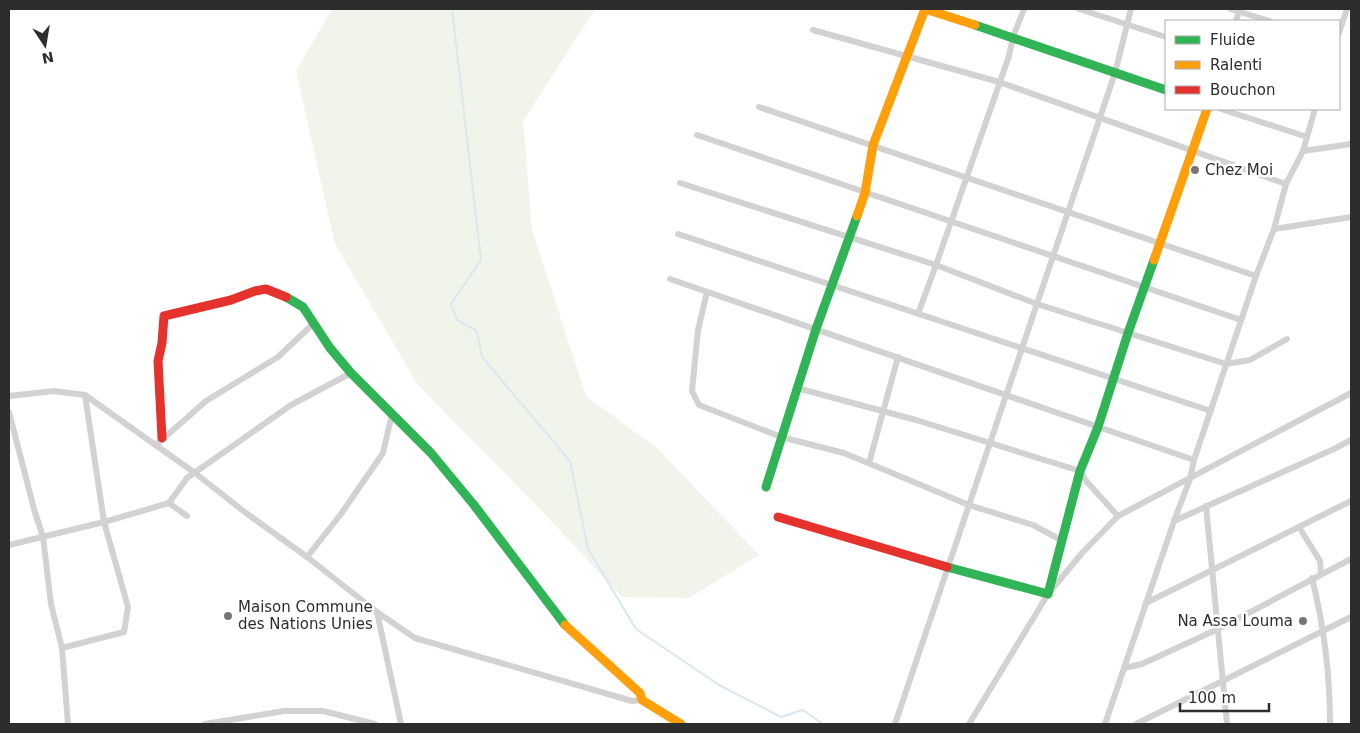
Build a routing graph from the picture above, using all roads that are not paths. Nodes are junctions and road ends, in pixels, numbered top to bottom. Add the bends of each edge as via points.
1 (925, 9) edge
2 (1024, 9) edge
3 (1079, 9) edge
4 (1131, 9) edge
5 (1230, 9) edge
6 (1347, 9) edge
7 (1240, 10) edge
8 (1267, 20) edge
9 (1127, 25) junction
10 (813, 30) dead end
11 (1340, 30) edge
12 (1013, 37) junction
13 (1165, 37) edge
14 (906, 56) junction
15 (1115, 73) junction
16 (999, 82) junction
17 (1165, 90) edge
18 (759, 107) dead end
19 (1207, 110) edge
20 (1224, 110) edge
21 (1315, 110) edge
22 (1100, 117) junction
23 (697, 135) dead end
24 (1307, 137) junction
25 (1351, 144) edge
26 (873, 145) junction
27 (1193, 150) junction
28 (1303, 151) junction
29 (967, 177) junction
30 (680, 183) dead end
31 (1286, 184) junction
32 (865, 193) junction
33 (1069, 211) junction
34 (1351, 217) edge
35 (951, 222) junction
36 (1274, 229) junction
37 (678, 234) dead end
38 (848, 238) junction
39 (1159, 243) junction
40 (1053, 256) junction
41 (936, 265) junction
42 (1256, 276) junction
43 (670, 279) dead end
44 (832, 286) junction
45 (1144, 288) junction
46 (707, 292) junction
47 (1037, 304) junction
48 (918, 314) junction
49 (1241, 320) junction
50 (314, 323) junction
51 (816, 329) junction
52 (1128, 334) junction
53 (1287, 339) dead end
54 (1022, 348) junction
55 (898, 357) junction
56 (1226, 364) junction
57 (351, 372) junction
58 (1113, 379) junction
59 (797, 388) junction
60 (1351, 393) edge
61 (85, 395) junction
62 (1006, 395) junction
63 (9, 396) edge
64 (1210, 411) junction
65 (9, 412) edge
66 (883, 412) junction
67 (392, 414) junction
68 (1098, 427) junction
69 (781, 437) junction
70 (1351, 440) edge
71 (159, 442) junction
72 (990, 443) junction
73 (1194, 460) junction
74 (869, 464) junction
75 (1080, 471) junction
76 (195, 473) junction
77 (1190, 479) junction
78 (766, 487) dead end
79 (1351, 501) edge
80 (169, 504) junction
81 (969, 505) junction
82 (1206, 506) junction
83 (186, 516) dead end
84 (1118, 516) junction
85 (778, 517) dead end
86 (1174, 521) junction
87 (104, 522) junction
88 (1299, 527) junction
89 (43, 536) junction
90 (1061, 540) junction
91 (9, 545) edge
92 (308, 557) junction
93 (1351, 559) edge
94 (948, 567) junction
95 (1213, 570) junction
96 (1321, 574) junction
97 (1312, 578) junction
98 (1048, 594) junction
99 (1146, 603) junction
100 (377, 612) junction
101 (1351, 617) edge
102 (1218, 629) junction
103 (1324, 631) junction
104 (62, 648) junction
105 (1124, 668) junction
106 (1222, 681) junction
107 (642, 700) junction
108 (68, 724) edge
109 (205, 724) edge
110 (375, 724) edge
111 (401, 724) edge
112 (681, 724) edge
113 (895, 724) edge
114 (969, 724) edge
115 (1105, 724) edge
116 (1136, 724) edge
117 (1227, 724) edge
118 (1330, 724) edge

1 - 12 street
1 - 14 street
2 - 12 street
3 - 9 street
4 - 9 street
5 - 7 street
6 - 11 street
7 - 8 street
9 - 13 street
9 - 15 street
10 - 14 street
12 - 15 street
12 - 16 street
14 - 16 street
14 - 26 street
15 - 17 street
15 - 22 street
16 - 22 street
16 - 29 street
18 - 26 street
19 - 27 street
20 - 24 street
21 - 24 street
22 - 27 street
22 - 33 street
23 - 32 street
24 - 28 street
25 - 28 street
26 - 29 street
26 - 32 street
27 - 31 street
27 - 39 street
28 - 31 street
29 - 33 street
29 - 35 street
30 - 38 street
31 - 36 street
32 - 35 street
32 - 38 street
33 - 39 street
33 - 40 street
34 - 36 street
35 - 40 street
35 - 41 street
36 - 42 street
37 - 44 street
38 - 41 street
38 - 44 street
39 - 42 street
39 - 45 street
40 - 45 street
40 - 47 street
41 - 47 street
41 - 48 street
42 - 49 street
43 - 46 street
44 - 48 street
44 - 51 street
45 - 49 street
45 - 52 street
46 - 51 street
46 - 69 street via 698,330 692,391 699,405
47 - 52 street
47 - 54 street
48 - 54 street
49 - 56 street
50 - 57 street
50 - 71 street via 278,357 206,401
50 - 71 street via 303,307 266,289 164,316 158,361
51 - 55 street
51 - 59 street
52 - 56 street
52 - 58 street
53 - 56 street via 1250,360
54 - 58 street
54 - 62 street
55 - 62 street
55 - 66 street
56 - 64 street
57 - 67 street
57 - 76 street via 291,405
58 - 64 street
58 - 68 street
59 - 66 street
59 - 69 street
60 - 77 street
61 - 63 street via 54,391
61 - 71 street
61 - 87 street
62 - 68 street
62 - 72 street
64 - 73 street
65 - 89 street
66 - 72 street
66 - 74 street
67 - 92 street via 383,453
67 - 107 street via 431,452 560,620 640,693
68 - 73 street
68 - 75 street
69 - 74 street via 844,453
69 - 78 street
70 - 82 street
71 - 76 street
72 - 75 street
72 - 81 street
73 - 77 street
74 - 81 street
75 - 84 street
75 - 90 street
76 - 80 street via 187,478
76 - 92 street
77 - 84 street
77 - 86 street
79 - 88 street
80 - 83 street
80 - 87 street
81 - 90 street via 1033,525
81 - 94 street
82 - 86 street
82 - 95 street
84 - 98 street
85 - 94 street
86 - 99 street
87 - 89 street
87 - 104 street via 128,607 124,632
88 - 95 street
88 - 96 street via 1320,561
89 - 91 street
89 - 104 street via 51,604
90 - 98 street
92 - 100 street
93 - 96 street
94 - 98 street
94 - 113 street
95 - 99 street
95 - 102 street
96 - 97 street
97 - 102 street
97 - 103 street
98 - 114 street
99 - 105 street
100 - 107 street via 415,638 632,701
100 - 111 street
101 - 103 street
102 - 105 street via 1142,664
102 - 106 street
103 - 106 street
103 - 118 street
104 - 108 street
105 - 115 street
106 - 116 street
106 - 117 street
107 - 112 street
109 - 110 street via 284,711 324,710

